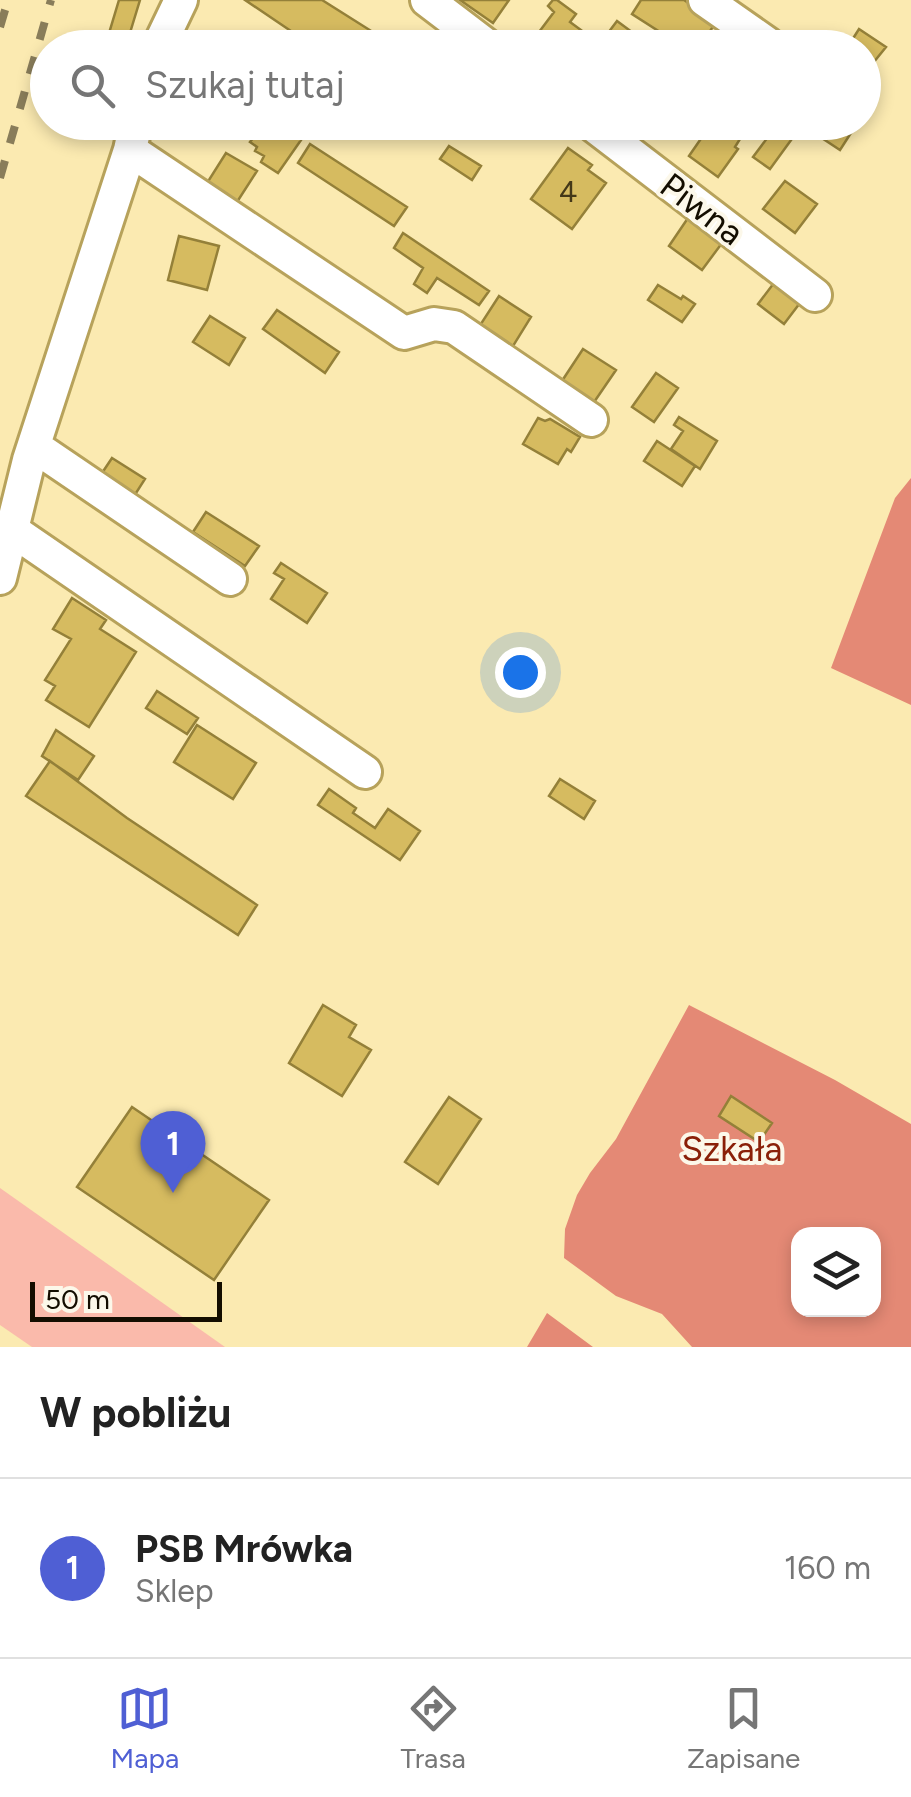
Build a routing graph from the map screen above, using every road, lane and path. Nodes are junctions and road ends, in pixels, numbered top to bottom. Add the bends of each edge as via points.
1 (181, 0) edge
2 (428, 0) edge
3 (705, 0) edge
4 (167, 30) edge
5 (467, 30) edge
6 (748, 30) edge
7 (132, 140) edge
8 (139, 140) edge
9 (613, 140) edge
10 (816, 295) dead end
11 (590, 420) dead end
12 (34, 446) junction
13 (12, 530) junction
14 (0, 578) edge
15 (230, 579) dead end
16 (366, 772) dead end

1 - 4 street
2 - 5 street
3 - 6 street
7 - 12 street
8 - 11 street via 404,333 434,324 454,327
9 - 10 street, Piwna
12 - 13 street
12 - 15 street
13 - 14 street
13 - 16 street

